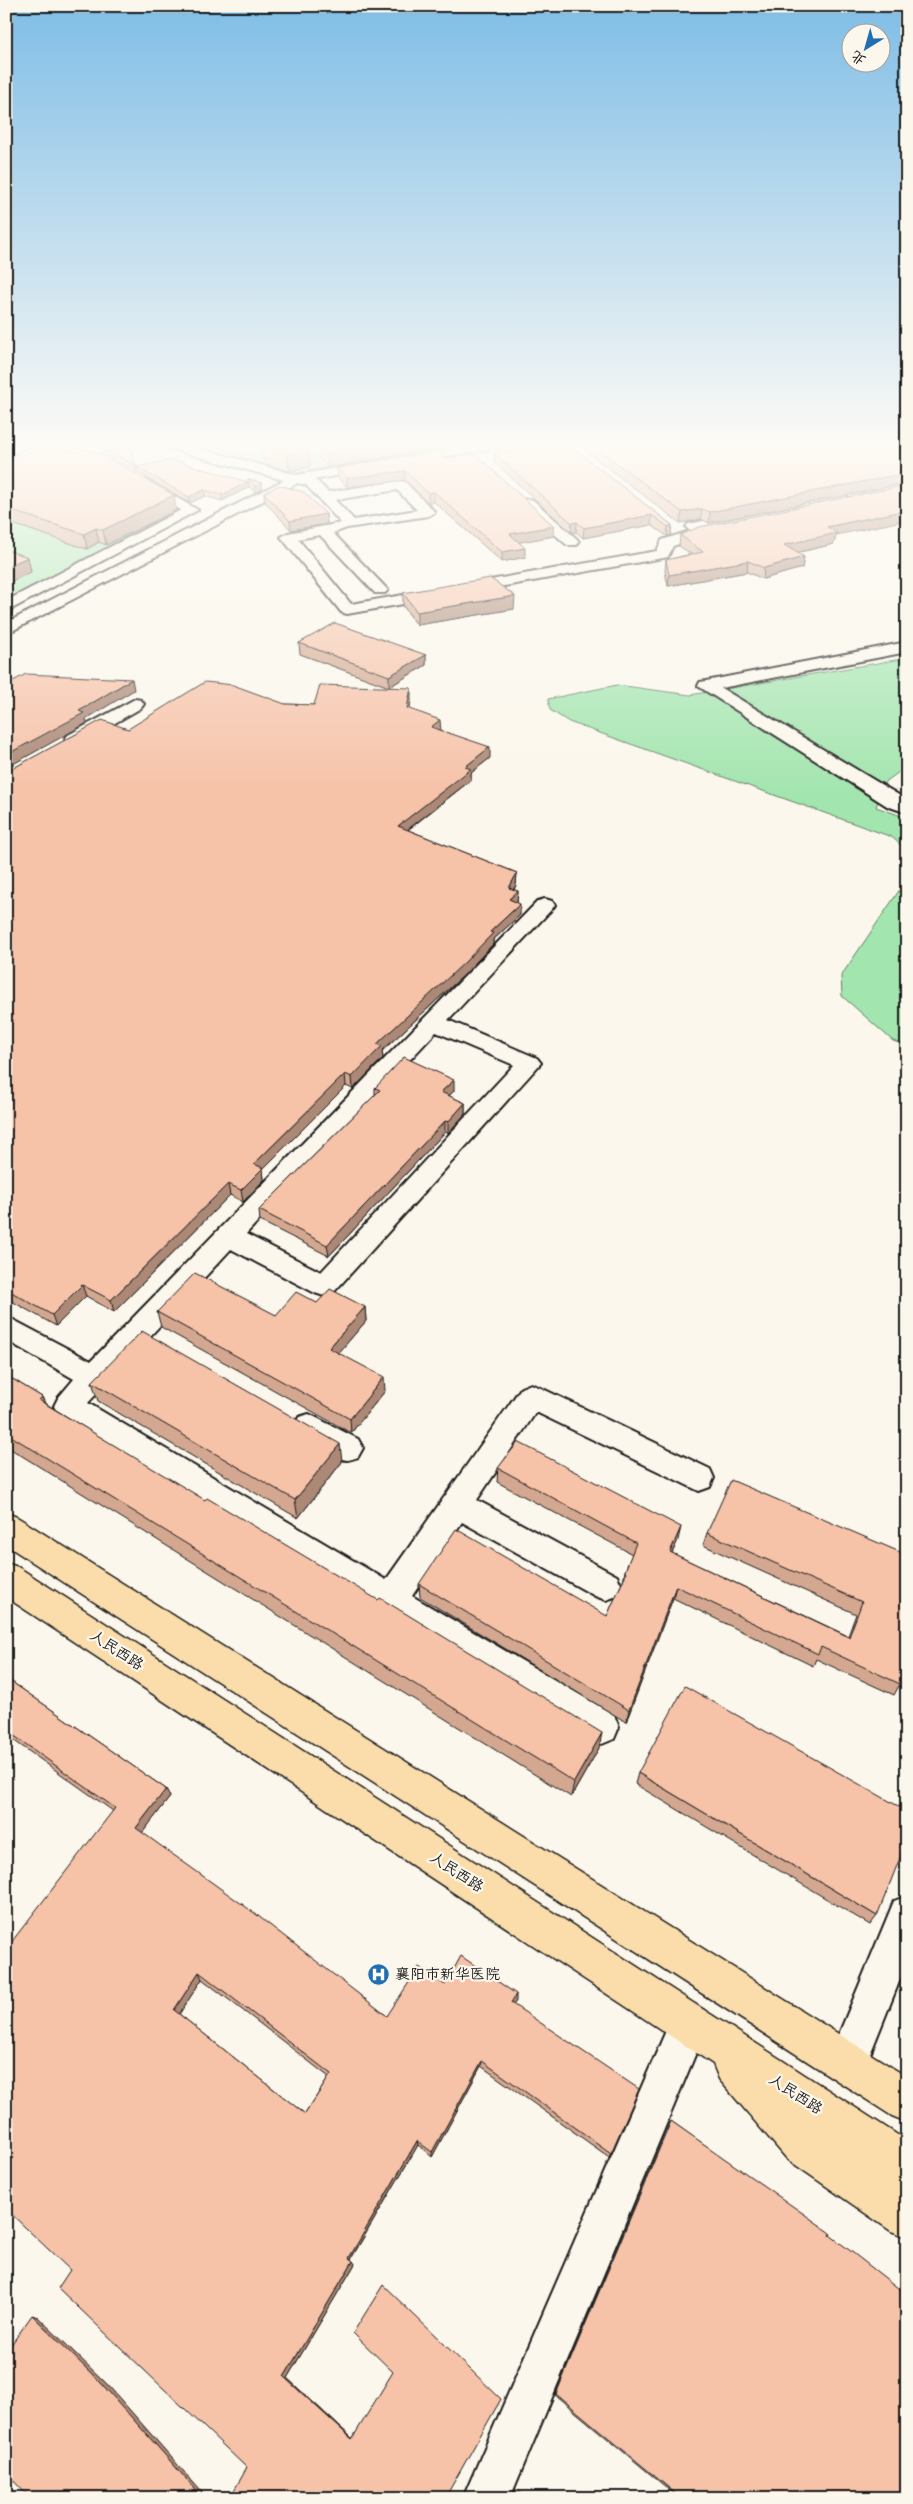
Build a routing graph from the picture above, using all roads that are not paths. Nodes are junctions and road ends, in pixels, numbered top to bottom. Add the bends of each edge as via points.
1 (96, 560) edge
2 (139, 560) edge
3 (306, 560) edge
4 (351, 560) edge
5 (629, 560) edge
6 (380, 590) dead end
7 (6, 607) edge
8 (6, 628) edge
9 (907, 648) edge
10 (135, 704) dead end
11 (58, 748) edge
12 (907, 807) edge
13 (545, 905) dead end
14 (433, 1022) junction
15 (228, 1236) junction
16 (6, 1327) edge
17 (139, 1330) junction
18 (164, 1344) edge
19 (94, 1376) junction
20 (289, 1415) edge
21 (348, 1448) dead end
22 (699, 1478) dead end
23 (458, 1504) junction
24 (6, 1527) edge
25 (6, 1578) edge
26 (606, 1586) dead end
27 (391, 1600) junction
28 (602, 1727) dead end
29 (907, 1914) edge
30 (701, 2032) junction
31 (847, 2063) junction
32 (907, 2101) edge
33 (907, 2166) edge
34 (907, 2215) edge
35 (486, 2498) edge

1 - 7 street
2 - 8 street
3 - 5 street via 347,609
4 - 6 street
9 - 12 street via 706,686
10 - 11 street
13 - 14 street
14 - 15 street
14 - 15 street via 529,1063 324,1286
15 - 17 street
16 - 19 street
17 - 18 street
17 - 19 street
19 - 27 street via 68,1406
20 - 21 street
22 - 23 street via 531,1396
23 - 26 street
23 - 27 street
24 - 31 main road
25 - 30 main road, 人民西路
27 - 28 street
29 - 31 street
30 - 33 main road, 人民西路
30 - 34 main road via 802,2144
30 - 35 street
31 - 32 main road

